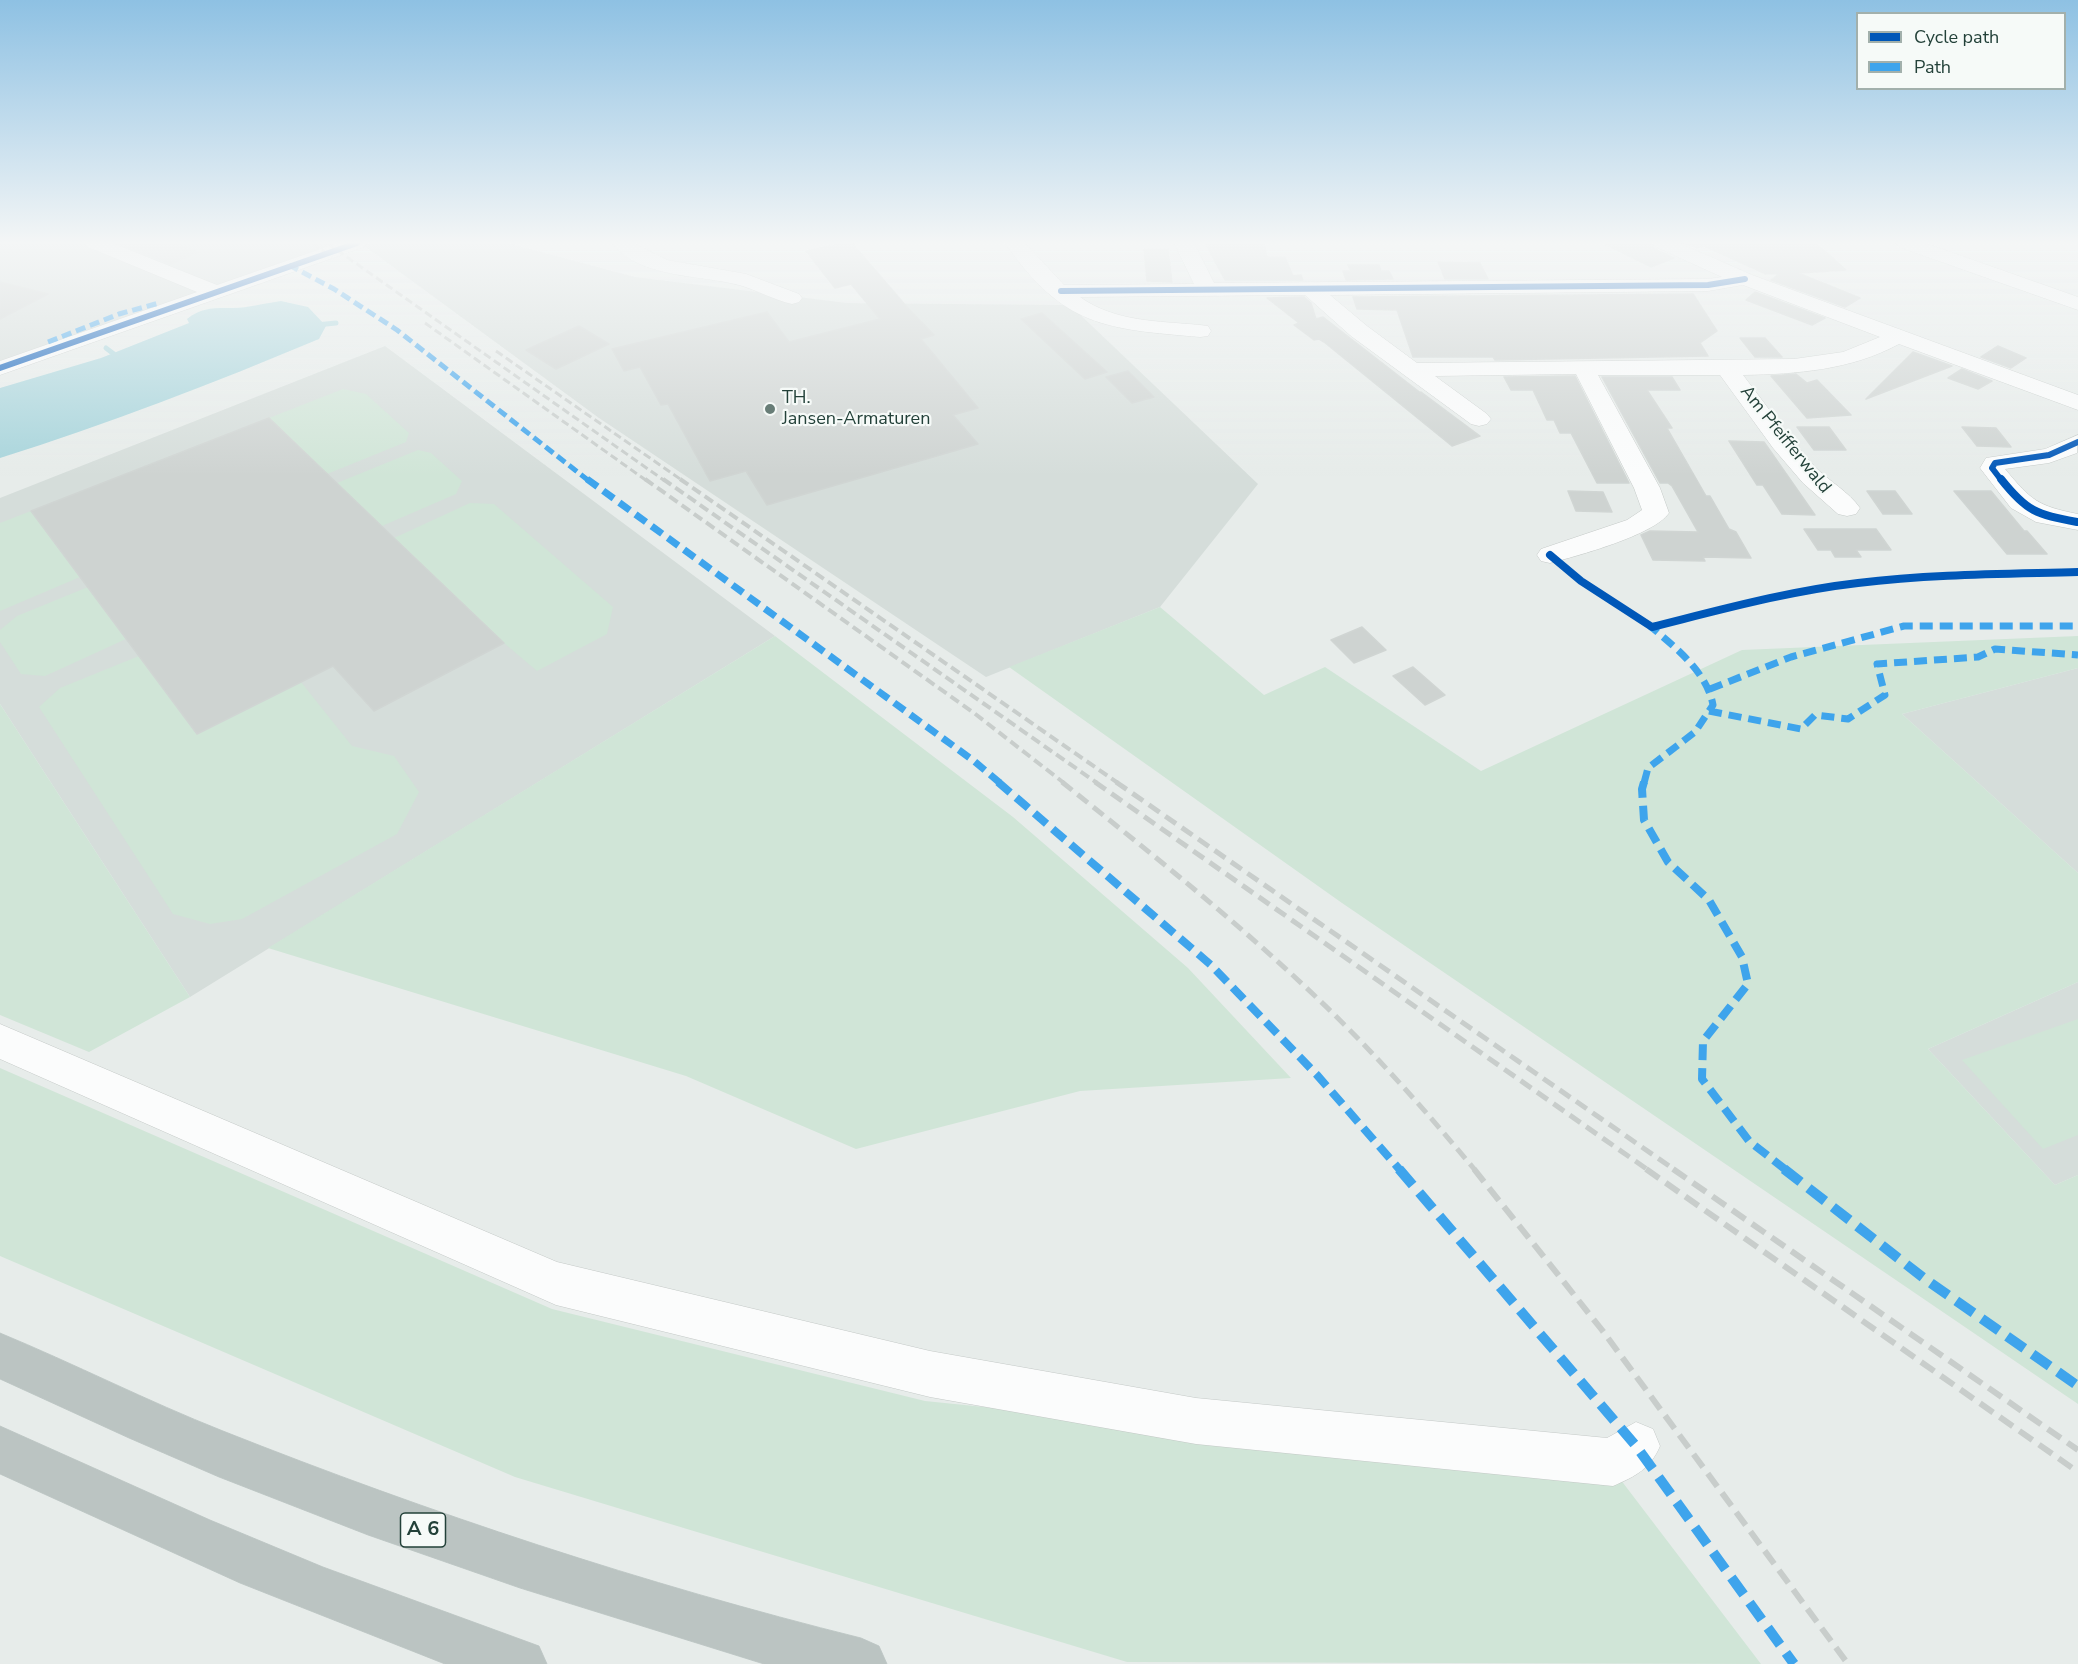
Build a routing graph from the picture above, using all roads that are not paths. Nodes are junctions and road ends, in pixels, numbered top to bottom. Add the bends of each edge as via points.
1 (131, 321) edge
2 (1114, 321) edge
3 (1347, 321) edge
4 (1860, 321) edge
5 (1200, 331) dead end
6 (1899, 335) junction
7 (3, 364) edge
8 (1727, 368) junction
9 (1413, 369) junction
10 (1584, 369) junction
11 (2078, 403) edge
12 (1479, 419) dead end
13 (2078, 442) edge
14 (1846, 508) dead end
15 (2077, 522) edge
16 (1550, 555) dead end
17 (0, 1041) edge
18 (0, 1355) edge
19 (1636, 1446) dead end
20 (0, 1450) edge
21 (521, 1664) edge
22 (861, 1664) edge

1 - 7 street
2 - 5 street
3 - 9 street
4 - 6 street
6 - 8 street, Am Pfeifferwald via 1881,348 1843,361
6 - 11 street
8 - 10 street, Am Pfeifferwald
8 - 14 street, Am Pfeifferwald via 1800,464
9 - 10 street, Am Pfeifferwald
9 - 12 street
10 - 16 street via 1647,488 1656,513 1636,526
13 - 15 street via 2054,454 2007,460 1992,468 2020,503 2045,516
17 - 19 street via 568,1286 930,1374 1196,1421 1613,1462
18 - 22 highway, A 6 via 252,1468 487,1554 774,1643
20 - 21 highway via 207,1545 456,1643

